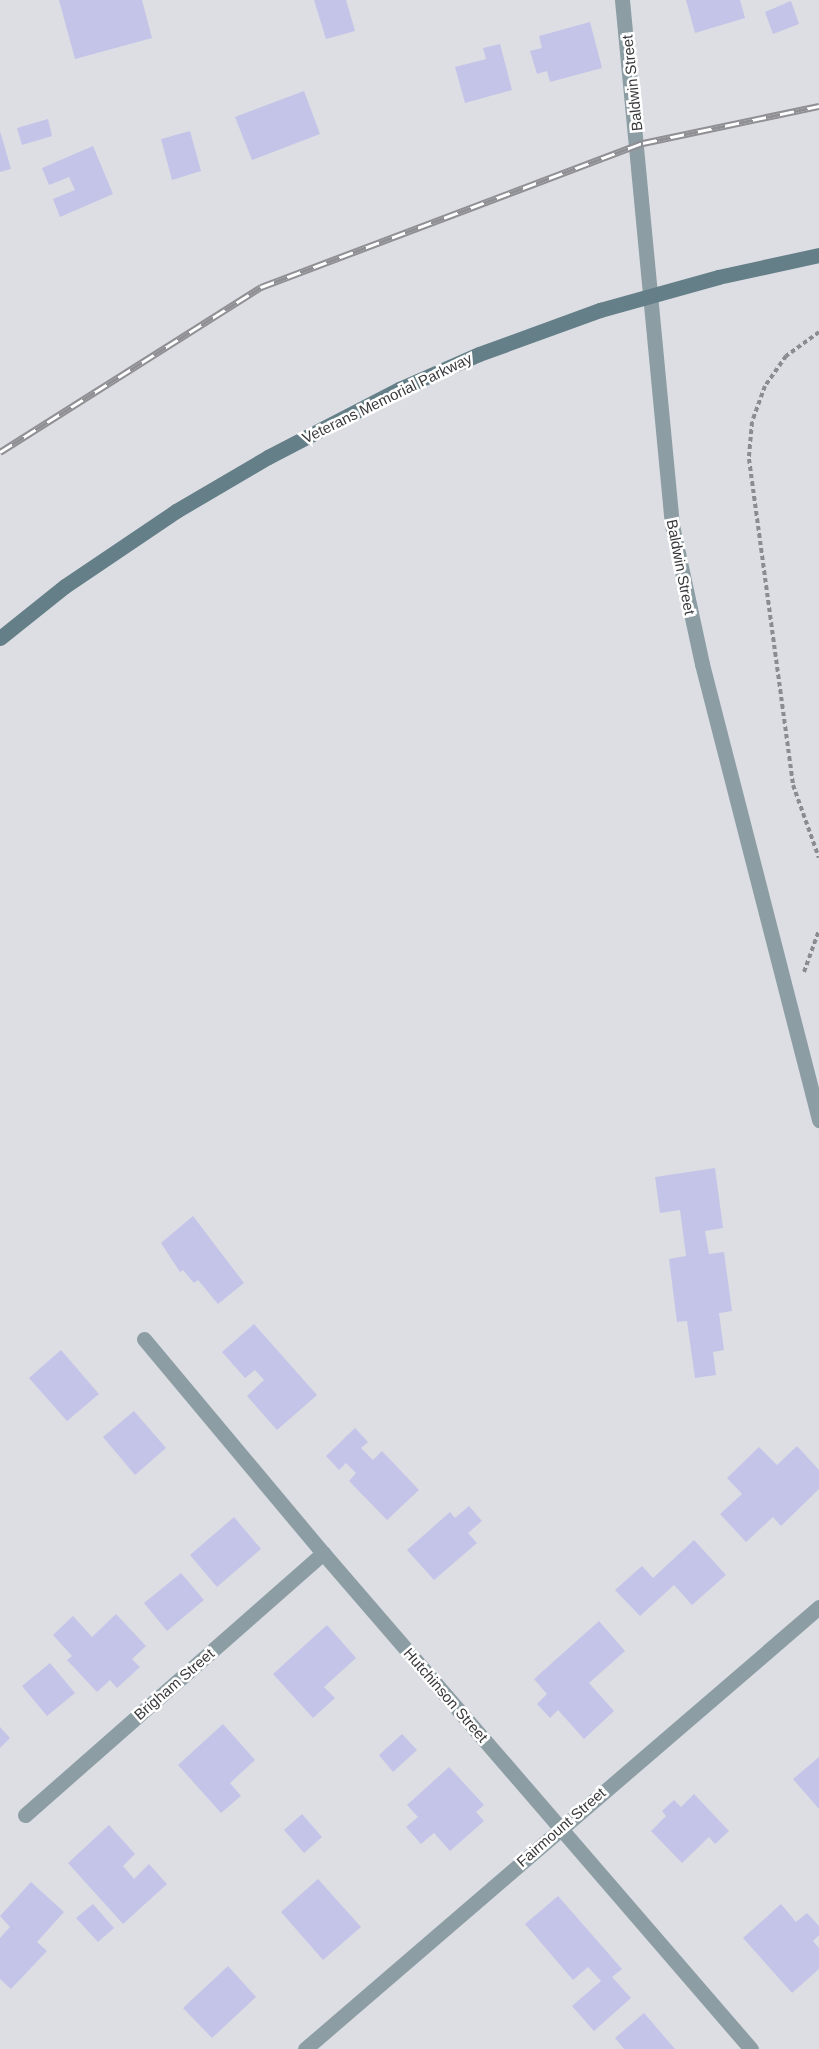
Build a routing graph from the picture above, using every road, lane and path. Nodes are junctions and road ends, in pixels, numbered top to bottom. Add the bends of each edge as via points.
1 (622, 0) edge
2 (819, 255) edge
3 (819, 332) edge
4 (0, 638) edge
5 (819, 858) edge
6 (819, 930) edge
7 (801, 974) dead end
8 (819, 1120) edge
9 (144, 1339) dead end
10 (323, 1553) junction
11 (819, 1607) edge
12 (26, 1815) dead end
13 (561, 1827) junction
14 (305, 2049) edge
15 (751, 2049) edge

1 - 8 street, Baldwin Street via 672,525 691,617
2 - 4 main road, Veterans Memorial Parkway via 718,277 600,310 479,354 399,389 288,446 176,512 65,586
3 - 5 path via 786,356 765,386 752,422 749,459 793,785
6 - 7 path via 809,965
9 - 10 street, Hutchinson Street
10 - 12 street, Brigham Street
10 - 13 street, Hutchinson Street
11 - 13 street, Fairmount Street
13 - 14 street, Fairmount Street
13 - 15 street, Hutchinson Street

